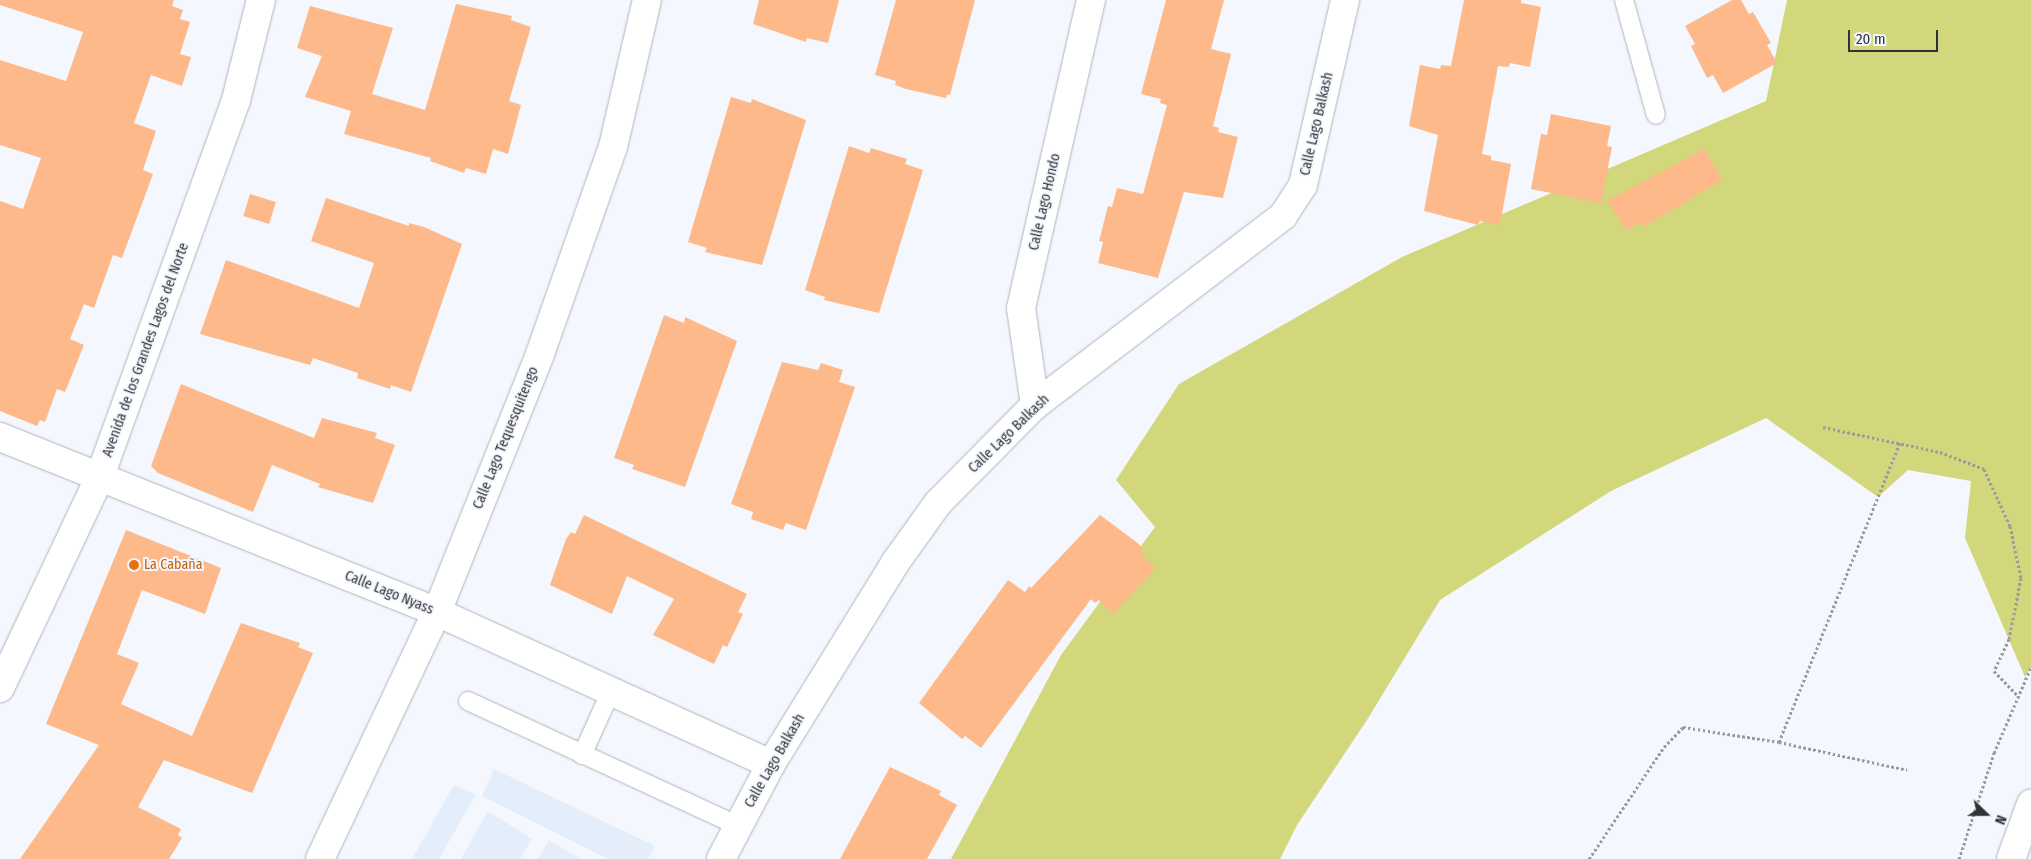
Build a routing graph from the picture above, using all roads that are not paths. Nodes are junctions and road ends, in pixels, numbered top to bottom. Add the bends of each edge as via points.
1 (261, 0) edge
2 (647, 0) edge
3 (1091, 0) edge
4 (1344, 0) edge
5 (1624, 0) edge
6 (1656, 115) dead end
7 (1036, 405) junction
8 (0, 437) edge
9 (100, 476) junction
10 (437, 612) junction
11 (0, 688) edge
12 (611, 691) junction
13 (468, 701) dead end
14 (582, 755) junction
15 (772, 764) junction
16 (2031, 804) edge
17 (738, 826) junction
18 (320, 859) edge
19 (720, 859) edge
20 (2011, 859) edge

1 - 9 main road, Avenida de los Grandes Lagos del Norte via 236,100
2 - 10 main road, Calle Lago Tequesquitengo via 614,147 540,354
3 - 7 main road, Calle Lago Hondo via 1021,308
4 - 7 main road, Calle Lago Balkash via 1303,185 1284,216
5 - 6 lane
7 - 15 main road, Calle Lago Balkash via 938,503 895,563
8 - 9 main road, Calle Lago Nyass
9 - 10 main road, Calle Lago Nyass
9 - 11 main road, Avenida de los Grandes Lagos del Norte
10 - 12 main road, Calle Lago Nyass
10 - 18 main road, Calle Lago Tequesquitengo
12 - 14 lane
12 - 15 main road, Calle Lago Nyass
13 - 14 lane
14 - 17 lane
15 - 17 main road, Calle Lago Balkash
16 - 20 main road
17 - 19 main road, Calle Lago Balkash

